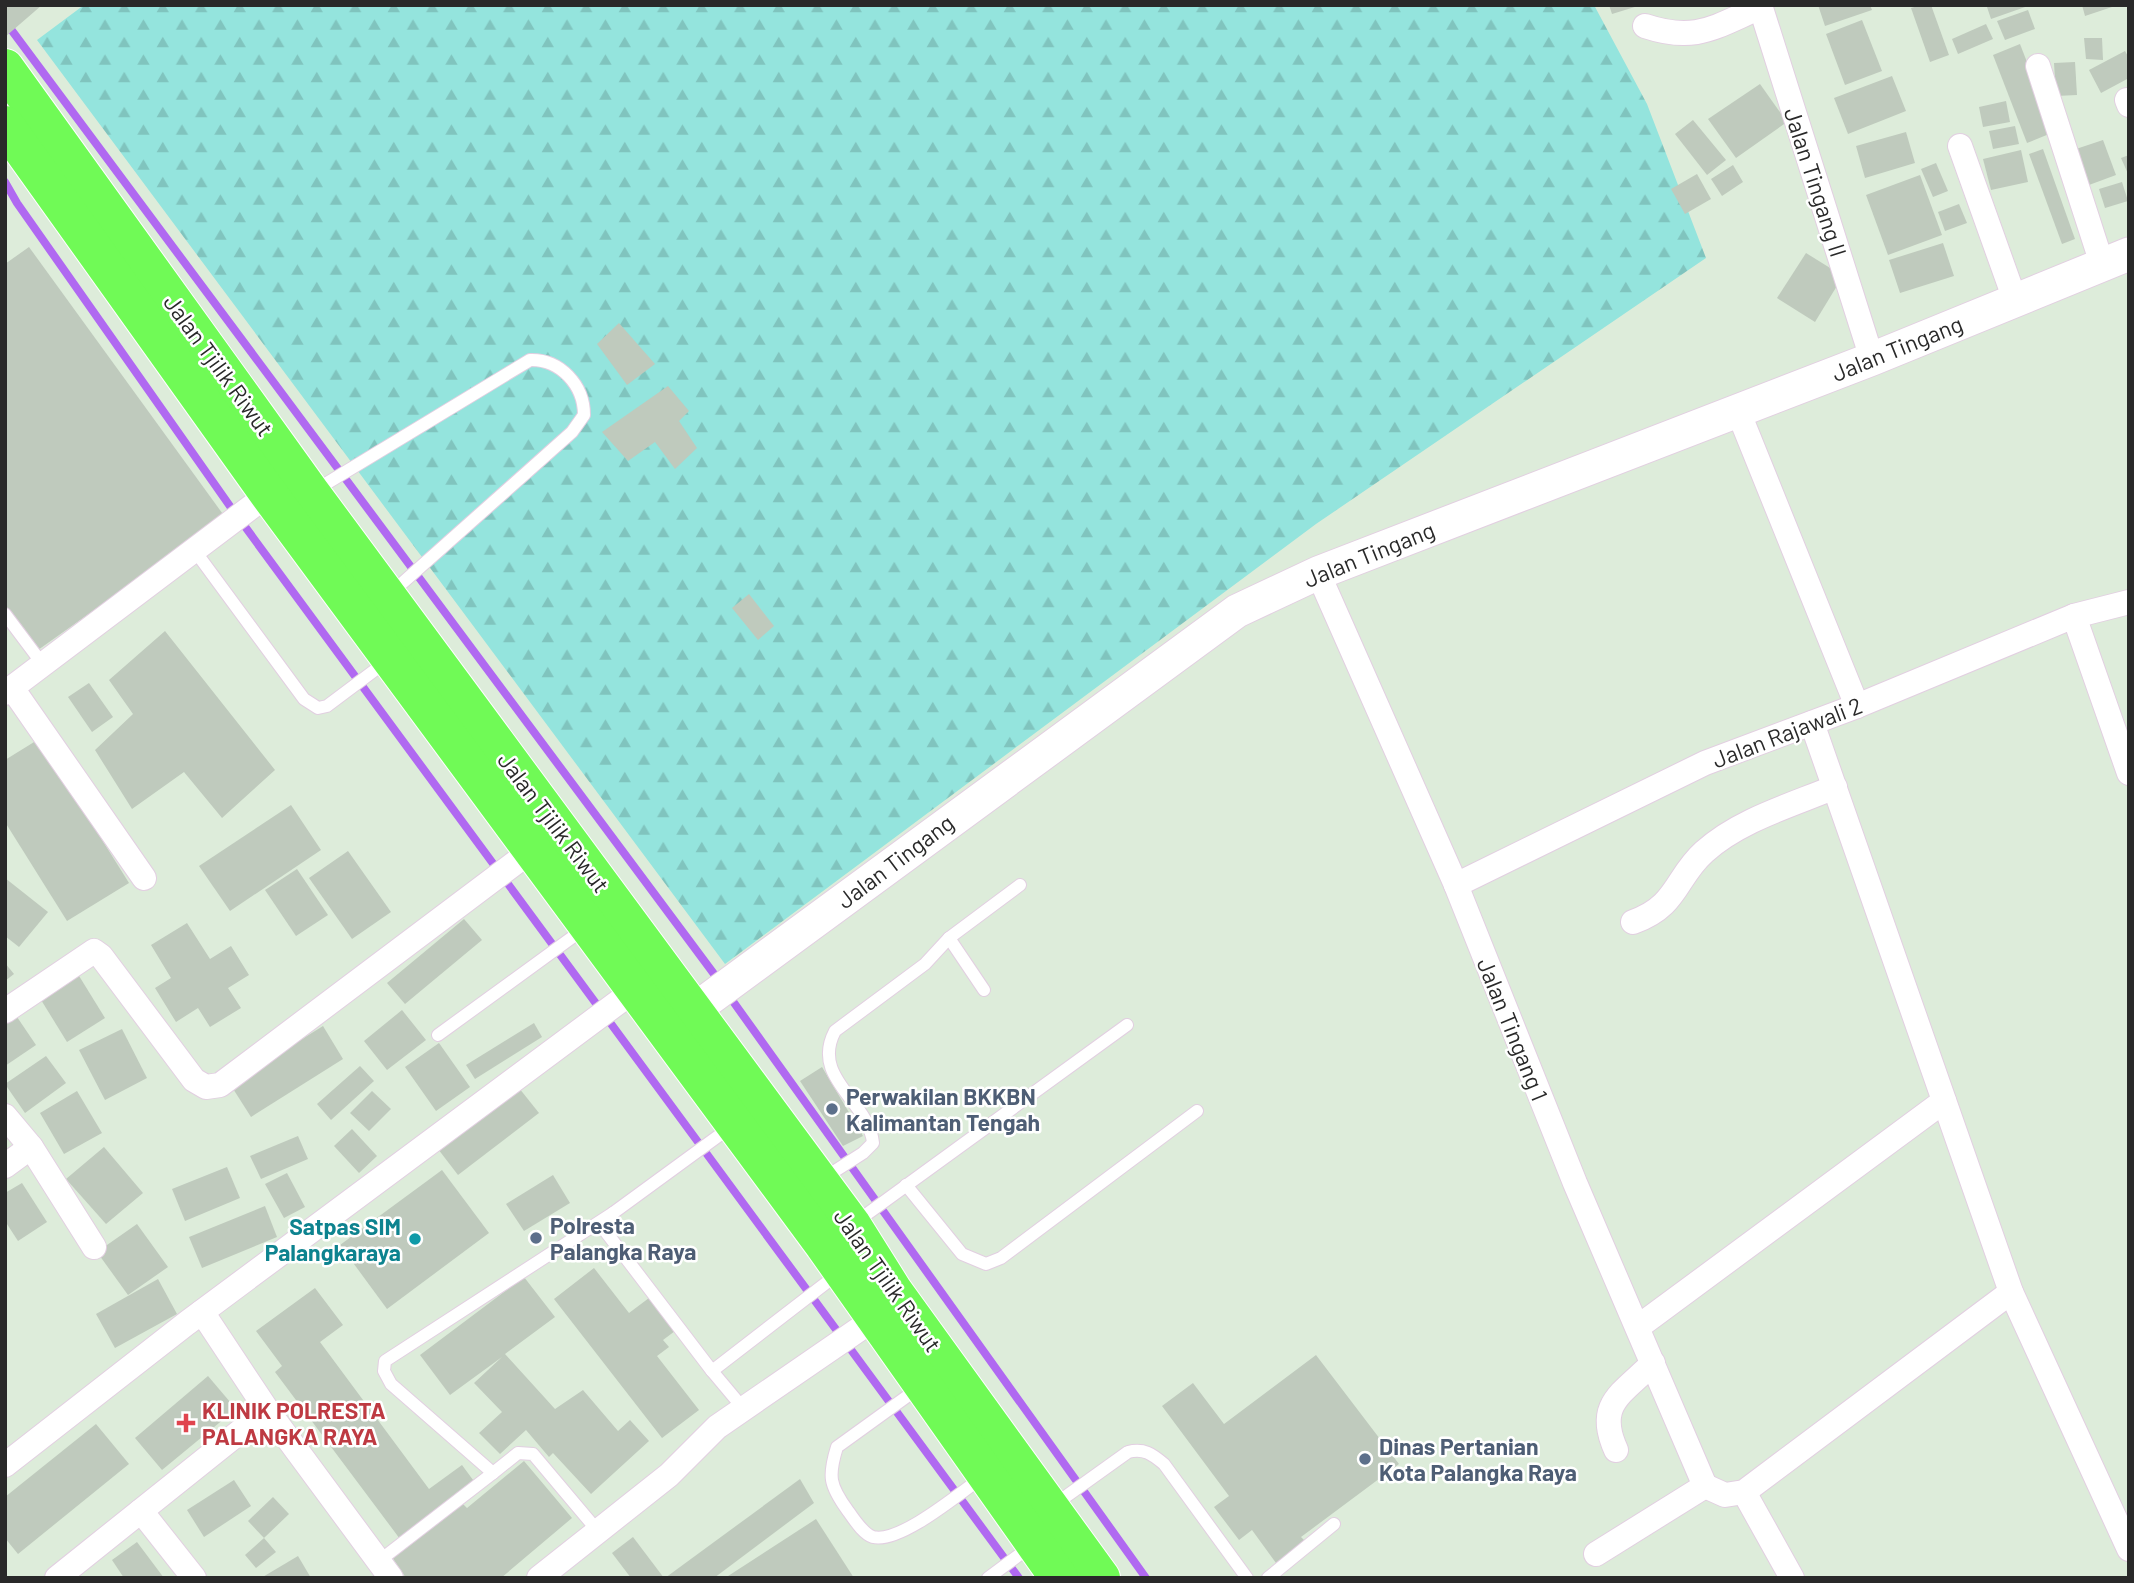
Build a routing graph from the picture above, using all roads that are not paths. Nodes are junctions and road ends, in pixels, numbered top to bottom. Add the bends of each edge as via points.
1 (1760, 6) edge
2 (1645, 26) dead end
3 (2038, 66) dead end
4 (5, 68) edge
5 (8, 134) edge
6 (1960, 146) dead end
7 (2115, 259) edge
8 (2015, 300) junction
9 (1872, 359) junction
10 (1738, 411) junction
11 (292, 486) junction
12 (195, 551) junction
13 (1318, 573) junction
14 (387, 596) junction
15 (2129, 602) edge
16 (5, 614) edge
17 (2074, 615) junction
18 (390, 659) junction
19 (44, 666) junction
20 (9, 691) edge
21 (1857, 706) junction
22 (1812, 723) junction
23 (2129, 774) edge
24 (1835, 787) junction
25 (531, 851) junction
26 (144, 878) dead end
27 (1020, 885) dead end
28 (1455, 885) junction
29 (1633, 922) dead end
30 (589, 926) junction
31 (949, 937) junction
32 (636, 989) junction
33 (984, 990) dead end
34 (694, 1010) junction
35 (5, 1011) edge
36 (1127, 1025) dead end
37 (438, 1035) dead end
38 (1944, 1101) junction
39 (1196, 1111) dead end
40 (5, 1116) edge
41 (735, 1124) junction
42 (31, 1147) junction
43 (5, 1166) edge
44 (819, 1181) junction
45 (906, 1185) junction
46 (613, 1213) junction
47 (852, 1225) junction
48 (94, 1247) dead end
49 (842, 1271) junction
50 (2011, 1292) junction
51 (879, 1307) junction
52 (202, 1312) junction
53 (1638, 1328) junction
54 (1653, 1363) junction
55 (712, 1371) junction
56 (923, 1385) junction
57 (743, 1408) junction
58 (267, 1410) junction
59 (1616, 1450) dead end
60 (5, 1465) edge
61 (493, 1473) junction
62 (986, 1475) junction
63 (1704, 1486) junction
64 (1744, 1492) junction
65 (1051, 1507) junction
66 (141, 1511) junction
67 (1334, 1524) dead end
68 (597, 1530) junction
69 (1034, 1543) junction
70 (2129, 1549) edge
71 (1596, 1554) dead end
72 (385, 1569) edge
73 (57, 1578) edge
74 (194, 1578) edge
75 (539, 1578) edge
76 (988, 1578) edge
77 (1059, 1578) edge
78 (1101, 1578) edge
79 (1247, 1578) edge
80 (1268, 1578) edge
81 (1792, 1578) edge

1 - 2 street via 1692,34 1671,35
1 - 9 street, Jalan Tingang II
3 - 7 street
4 - 11 highway, Jalan Tjilik Riwut
5 - 11 highway, Jalan Tjilik Riwut
6 - 8 street
7 - 8 main road, Jalan Tingang
8 - 9 main road, Jalan Tingang
9 - 10 main road, Jalan Tingang
10 - 13 main road, Jalan Tingang
10 - 21 street
11 - 12 street
11 - 14 highway, Jalan Tjilik Riwut
11 - 14 lane via 530,360 545,359 578,388 584,415 572,432
11 - 18 highway, Jalan Tjilik Riwut
12 - 18 lane via 304,699 318,708
12 - 19 street
13 - 28 street, Jalan Tingang 1
13 - 34 main road, Jalan Tingang via 1262,597 1209,629
14 - 34 highway, Jalan Tjilik Riwut
15 - 17 street, Jalan Rajawali 2
16 - 19 lane
17 - 21 street, Jalan Rajawali 2
17 - 23 street
18 - 25 highway, Jalan Tjilik Riwut
19 - 20 street
20 - 26 street
21 - 22 street, Jalan Rajawali 2
22 - 24 street
22 - 28 street, Jalan Rajawali 2 via 1660,783
24 - 29 street via 1752,822 1703,852 1663,906
24 - 38 street
25 - 30 highway, Jalan Tjilik Riwut
25 - 35 street via 220,1085 206,1087 194,1080 94,951
27 - 31 lane
28 - 53 street, Jalan Tingang 1
30 - 32 highway, Jalan Tjilik Riwut
30 - 37 lane
31 - 33 lane
31 - 44 lane via 925,964 835,1031 829,1042 829,1062 836,1080 872,1131 873,1143
32 - 41 highway, Jalan Tjilik Riwut
32 - 52 street
34 - 44 highway, Jalan Tjilik Riwut
36 - 45 lane
38 - 50 street
38 - 53 street
39 - 45 lane via 1001,1258 986,1264 962,1254
40 - 42 street
41 - 46 lane
41 - 49 highway, Jalan Tjilik Riwut
42 - 43 street
42 - 48 street
44 - 47 highway, Jalan Tjilik Riwut
45 - 47 lane
46 - 55 lane via 606,1232
46 - 61 lane via 385,1361 391,1384
47 - 51 highway, Jalan Tjilik Riwut
49 - 51 highway, Jalan Tjilik Riwut
49 - 55 lane
50 - 64 street
50 - 70 street
51 - 56 highway, Jalan Tjilik Riwut
51 - 57 street
51 - 65 highway, Jalan Tjilik Riwut
52 - 58 street
52 - 60 street
53 - 54 street, Jalan Tingang 1
54 - 59 street via 1608,1412 1607,1430
54 - 63 street, Jalan Tingang 1
55 - 57 lane
56 - 62 highway, Jalan Tjilik Riwut
56 - 62 lane via 837,1447 829,1478 838,1497 871,1537 887,1538
57 - 68 street via 669,1475
58 - 66 street
58 - 72 street
61 - 68 lane via 518,1453 533,1454
61 - 72 lane
62 - 69 highway, Jalan Tjilik Riwut
63 - 64 street via 1724,1495
63 - 71 street
64 - 81 street
65 - 78 highway, Jalan Tjilik Riwut
65 - 79 lane via 1128,1452 1140,1449 1164,1464
66 - 73 street
66 - 74 street
67 - 80 lane
68 - 75 street
69 - 76 lane
69 - 77 highway, Jalan Tjilik Riwut

